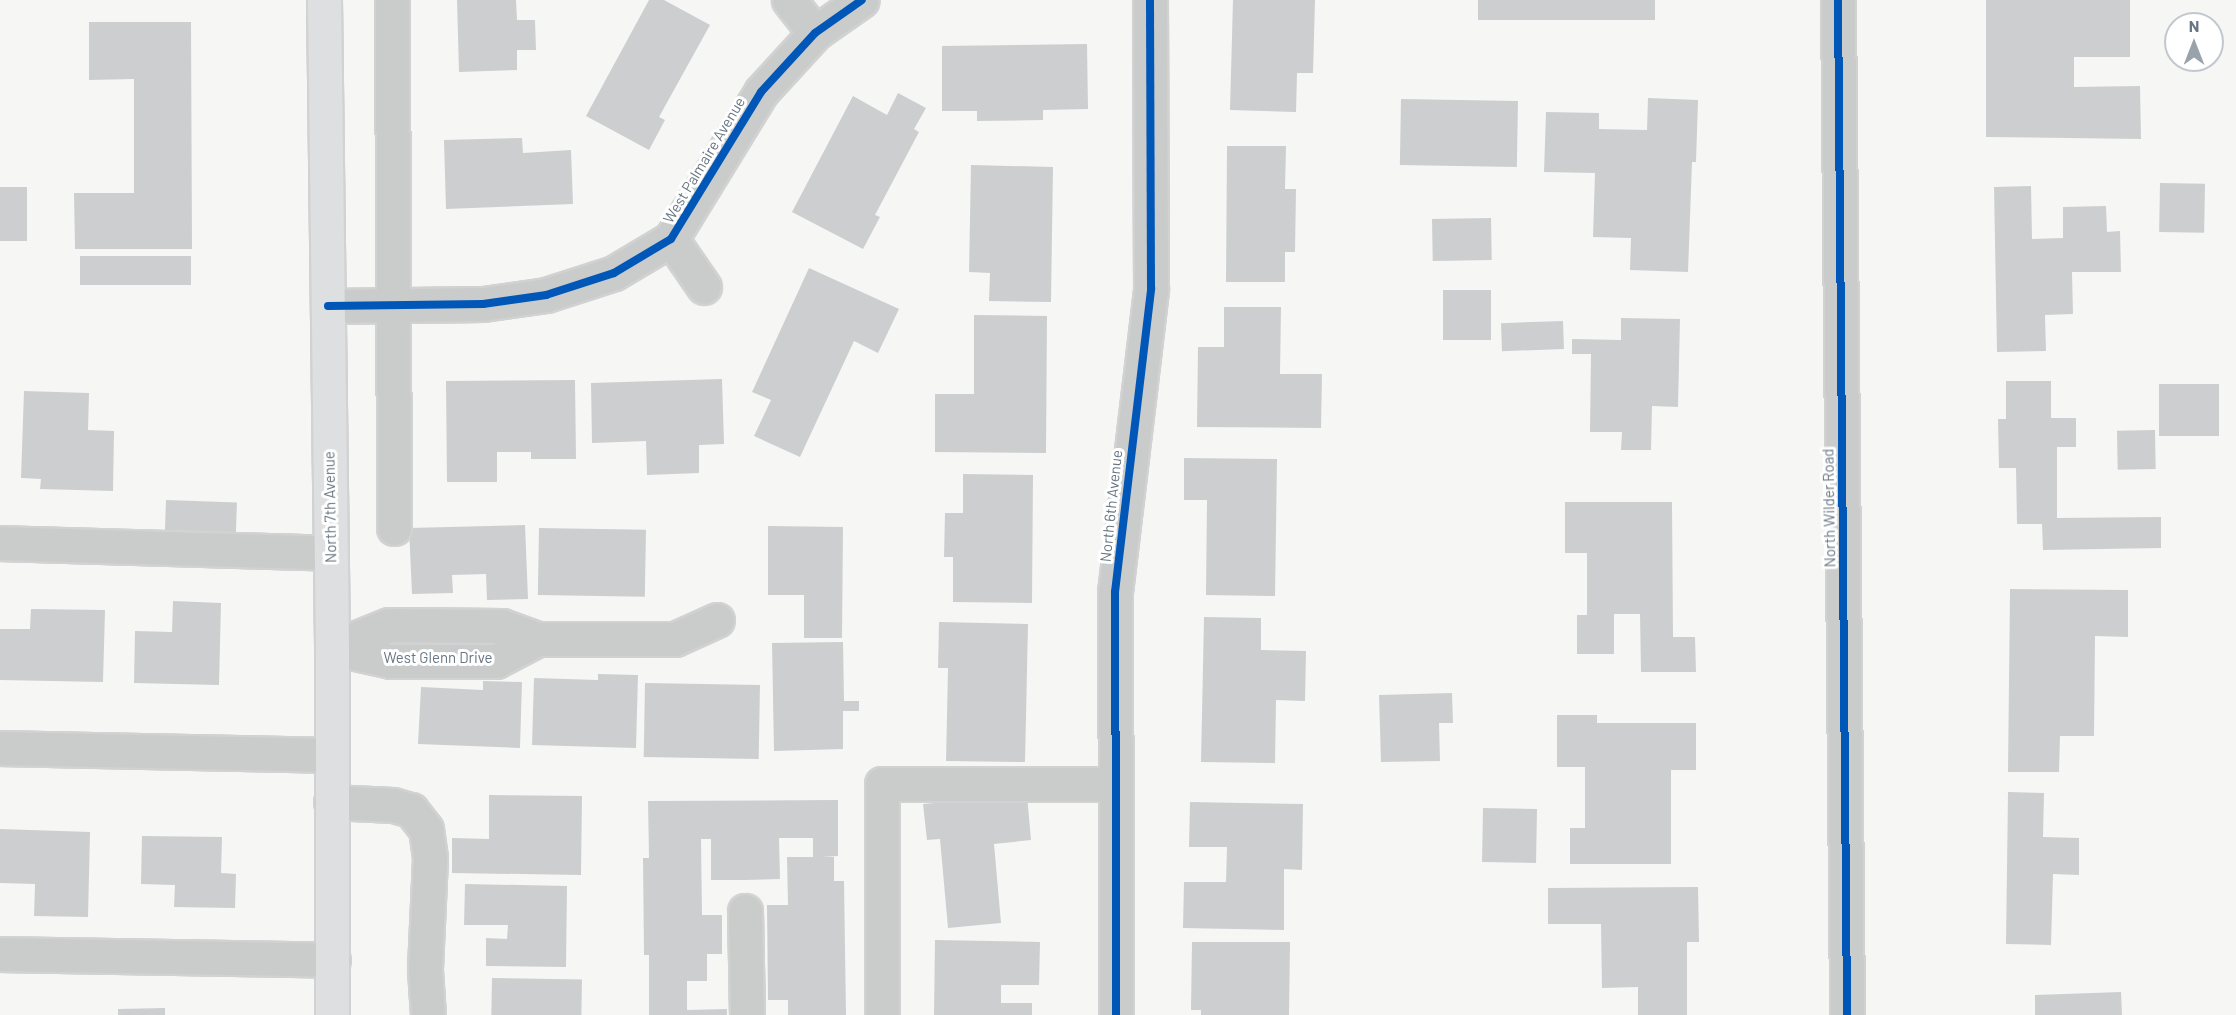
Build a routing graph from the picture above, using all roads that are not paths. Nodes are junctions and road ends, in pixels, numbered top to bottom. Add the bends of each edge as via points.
1 (324, 0) edge
2 (392, 0) edge
3 (789, 0) edge
4 (862, 0) edge
5 (1150, 0) edge
6 (1838, 0) edge
7 (815, 33) junction
8 (671, 239) junction
9 (704, 287) dead end
10 (328, 306) junction
11 (395, 306) junction
12 (394, 528) dead end
13 (0, 543) edge
14 (330, 554) junction
15 (717, 620) dead end
16 (332, 648) junction
17 (0, 748) edge
18 (331, 755) junction
19 (1114, 783) junction
20 (331, 802) junction
21 (745, 911) dead end
22 (0, 954) edge
23 (333, 960) junction
24 (332, 1015) edge
25 (428, 1015) edge
26 (747, 1015) edge
27 (882, 1015) edge
28 (1116, 1015) edge
29 (1846, 1015) edge

1 - 10 main road, North 7th Avenue
2 - 11 street
3 - 7 street
4 - 7 street, West Palmaire Avenue
5 - 19 street, North 6th Avenue via 1150,288 1115,592
6 - 29 street, North Wilder Road
7 - 8 street, West Palmaire Avenue via 761,92
8 - 9 street
8 - 11 street, West Palmaire Avenue via 614,273 546,295 483,304
10 - 11 street, West Palmaire Avenue
10 - 14 main road, North 7th Avenue
11 - 12 street
13 - 14 street
14 - 16 main road, North 7th Avenue
15 - 16 street, West Glenn Drive via 675,639 538,639 502,626 389,626
16 - 18 main road, North 7th Avenue
17 - 18 street
18 - 20 main road, North 7th Avenue
19 - 27 street via 882,783
19 - 28 street, North 6th Avenue
20 - 23 main road, North 7th Avenue
20 - 25 street via 402,807 411,810 426,829 430,858 425,970
21 - 26 street
22 - 23 street
23 - 24 main road, North 7th Avenue

